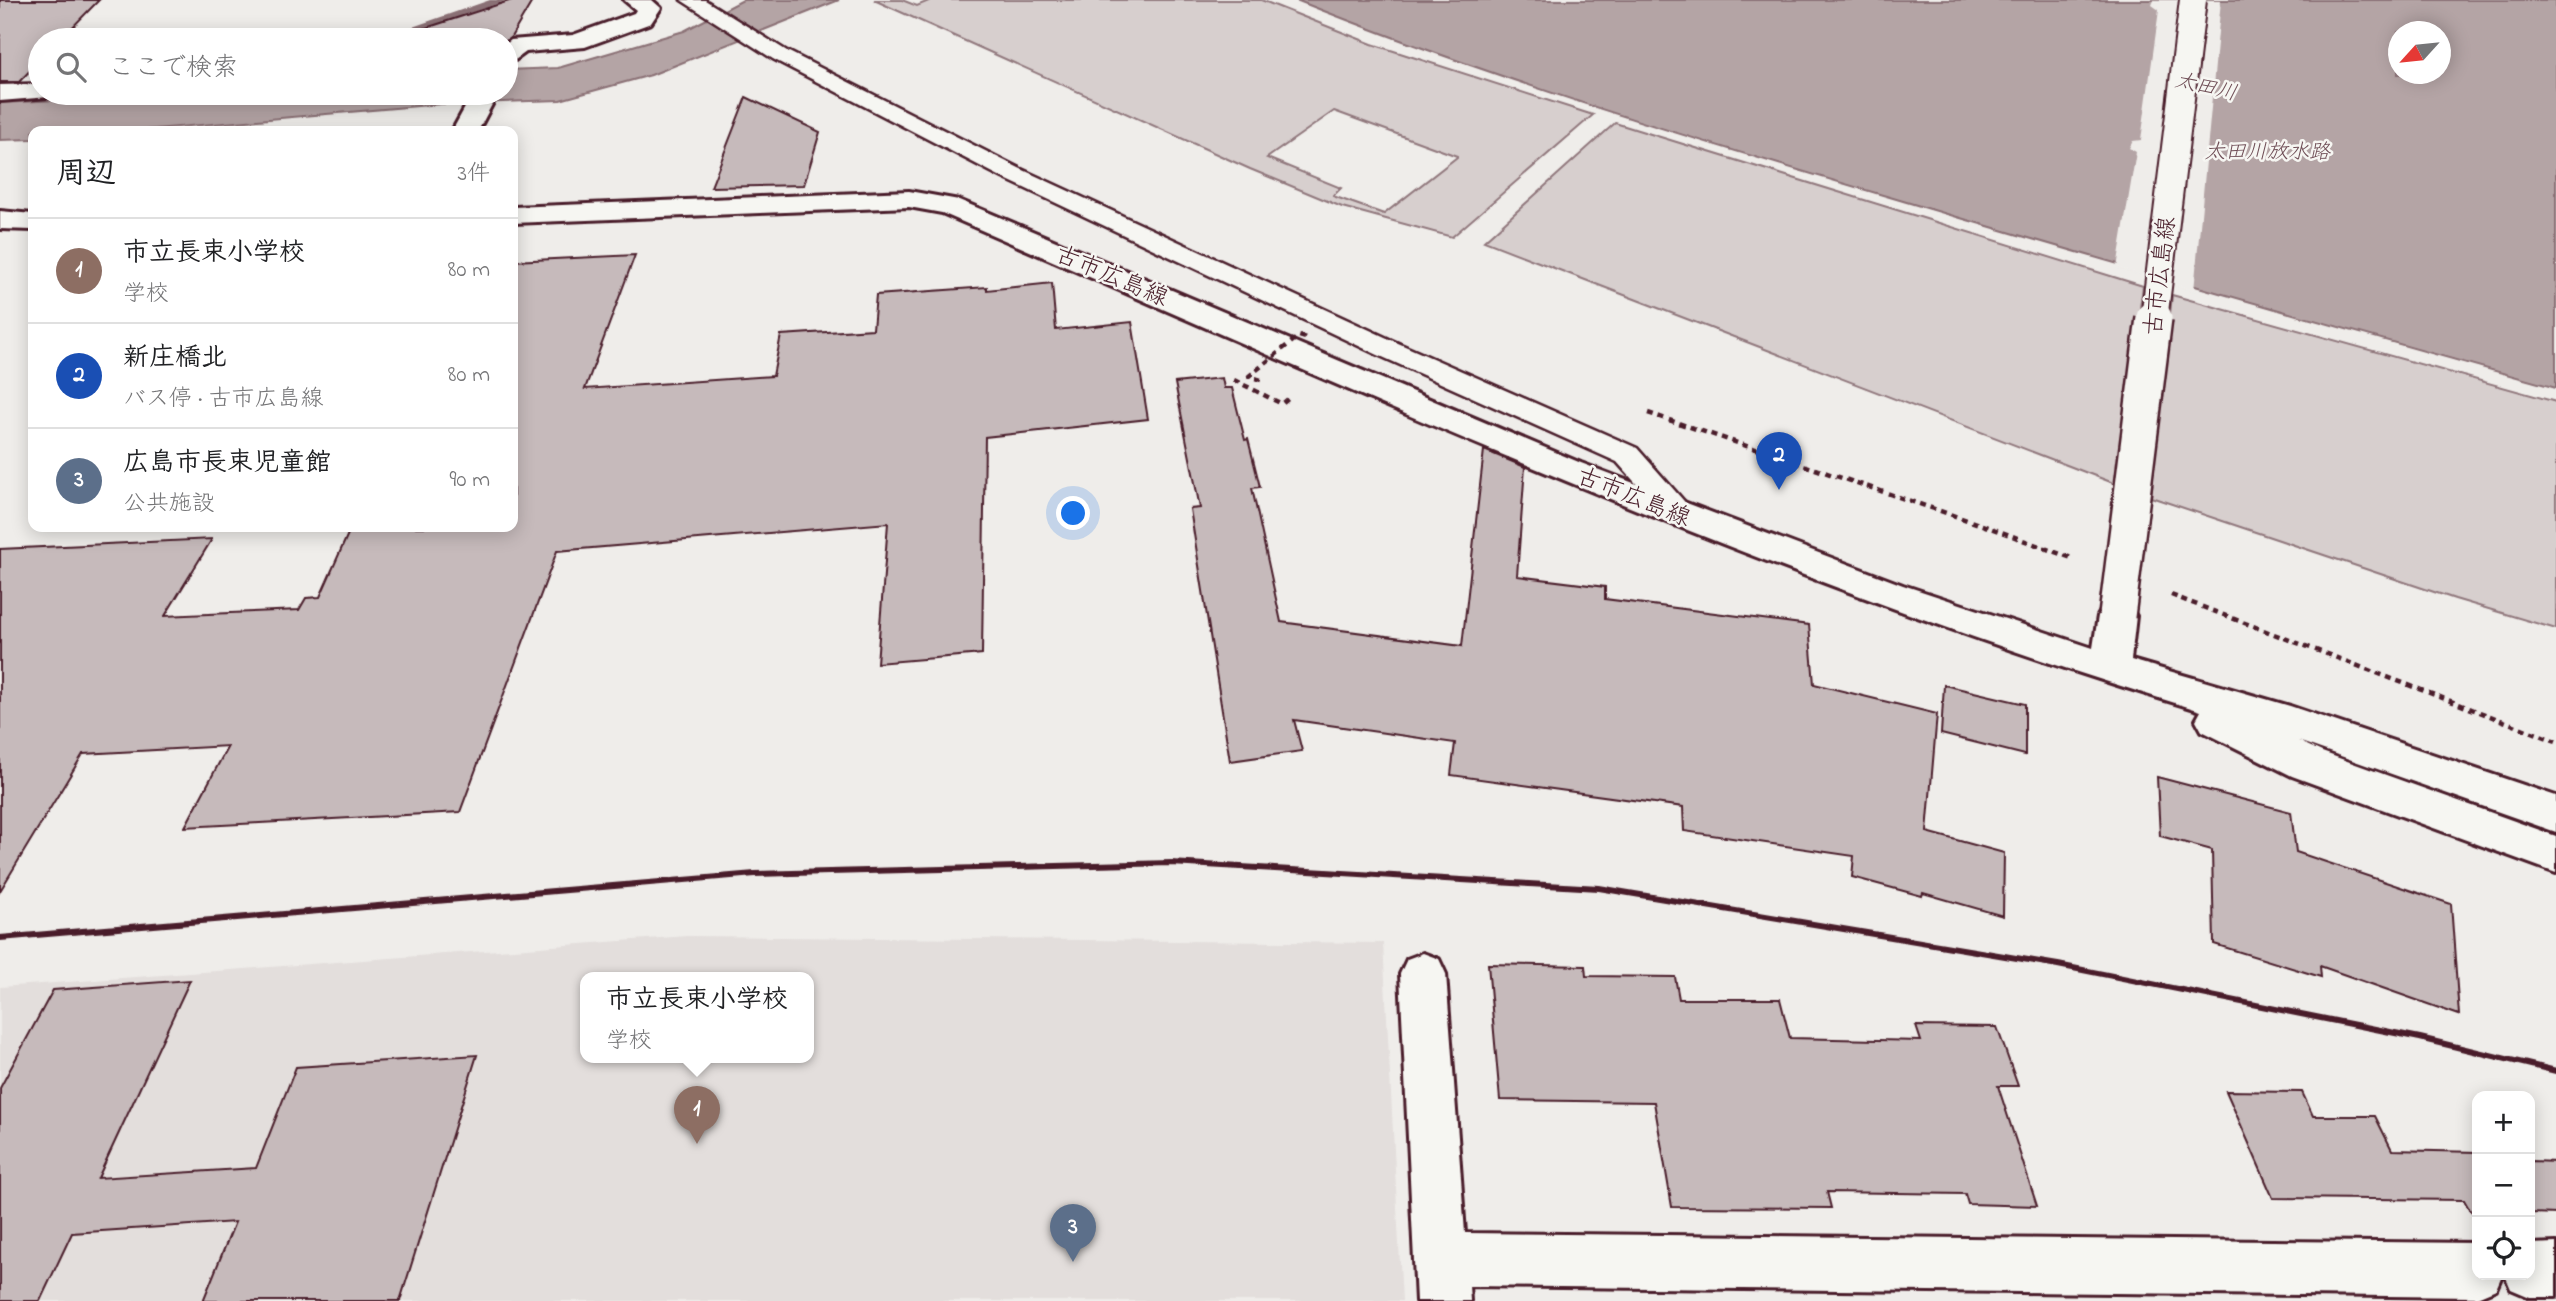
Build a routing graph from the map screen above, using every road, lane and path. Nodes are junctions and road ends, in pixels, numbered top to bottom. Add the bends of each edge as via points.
1 (636, 0) edge
2 (691, 0) edge
3 (2193, 0) edge
4 (518, 46) edge
5 (28, 92) edge
6 (0, 93) edge
7 (478, 105) edge
8 (468, 126) edge
9 (518, 215) edge
10 (0, 220) edge
11 (28, 222) edge
12 (1306, 338) dead end
13 (1262, 380) dead end
14 (1643, 411) dead end
15 (1683, 517) junction
16 (2078, 560) dead end
17 (2168, 594) dead end
18 (2110, 669) junction
19 (2556, 741) edge
20 (2556, 814) edge
21 (2556, 855) edge
22 (1423, 974) dead end
23 (2472, 1269) edge
24 (2535, 1270) edge
25 (2556, 1270) edge
26 (1441, 1280) edge

1 - 4 main road via 649,8 643,18 576,42
2 - 15 lane via 780,55 1011,173 1627,455
3 - 18 main road, 古市広島線, bridge
5 - 6 main road
7 - 8 main road
9 - 15 main road, 古市広島線 via 909,199 949,206
10 - 11 main road
12 - 13 path, bridge via 1299,336 1249,376
14 - 16 path
15 - 18 main road, 古市広島線 via 1890,595
17 - 19 path
18 - 20 main road via 2290,722
18 - 21 main road via 2307,764
22 - 26 main road
23 - 26 main road
24 - 25 main road

